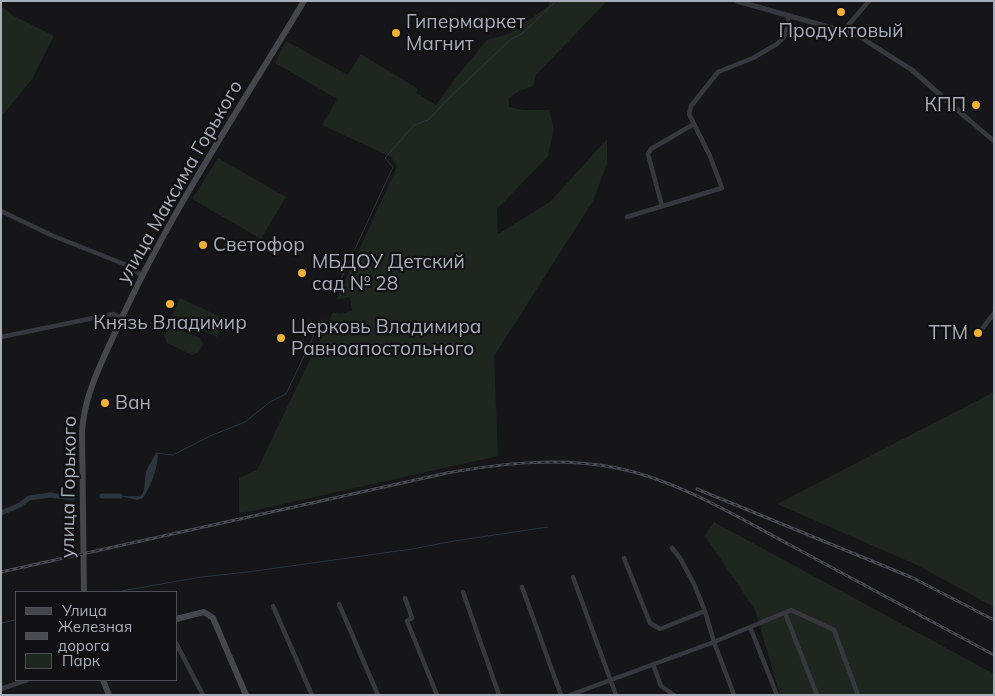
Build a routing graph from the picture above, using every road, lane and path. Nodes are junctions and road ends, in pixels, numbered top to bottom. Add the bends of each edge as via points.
1 (304, 1) edge
2 (737, 1) edge
3 (869, 1) edge
4 (788, 15) junction
5 (844, 30) junction
6 (969, 120) joint
7 (694, 124) junction
8 (994, 141) edge
9 (662, 206) junction
10 (1, 211) edge
11 (627, 217) dead end
12 (142, 275) junction
13 (994, 313) edge
14 (122, 318) junction
15 (979, 333) dead end
16 (1, 336) edge
17 (92, 384) joint
18 (672, 548) dead end
19 (624, 558) dead end
20 (573, 577) dead end
21 (522, 587) dead end
22 (84, 591) edge
23 (463, 592) dead end
24 (404, 598) dead end
25 (339, 604) dead end
26 (273, 606) dead end
27 (705, 612) junction
28 (784, 613) junction
29 (178, 618) edge
30 (750, 627) junction
31 (714, 642) junction
32 (178, 647) edge
33 (653, 664) junction
34 (610, 679) junction
35 (24, 681) edge
36 (103, 681) edge
37 (1, 690) edge
38 (109, 695) edge
39 (203, 695) edge
40 (246, 695) edge
41 (312, 695) edge
42 (378, 695) edge
43 (437, 695) edge
44 (499, 695) edge
45 (561, 695) edge
46 (570, 695) edge
47 (616, 695) edge
48 (674, 695) edge
49 (734, 695) edge
50 (777, 695) edge
51 (817, 695) edge
52 (858, 695) edge

1 - 12 main road, улица Максима Горького
2 - 4 street
3 - 5 street
4 - 5 street
4 - 7 street via 784,37 777,44 718,72 709,82 691,106 689,114
5 - 6 street via 867,40 912,70
6 - 8 street
7 - 9 street via 651,149 648,154
7 - 9 street via 722,188
9 - 11 street
10 - 12 street via 129,266
12 - 14 main road, улица Максима Горького
13 - 15 street
14 - 16 street via 113,314
14 - 17 main road, улица Максима Горького
17 - 22 main road, улица Горького via 84,410 82,432
18 - 27 street via 694,584
19 - 27 street via 650,623 660,629
20 - 34 street
21 - 45 street
23 - 44 street
24 - 43 street via 412,618 408,621
25 - 42 street
26 - 41 street
27 - 31 street
28 - 30 street
28 - 51 street
28 - 52 street via 791,610 834,630
29 - 40 main road via 199,613 210,615 216,622
30 - 31 street
30 - 50 street
31 - 33 street
31 - 49 street
32 - 39 street
33 - 34 street
33 - 48 street via 661,686
34 - 46 street
34 - 47 street
35 - 37 street
36 - 38 main road

